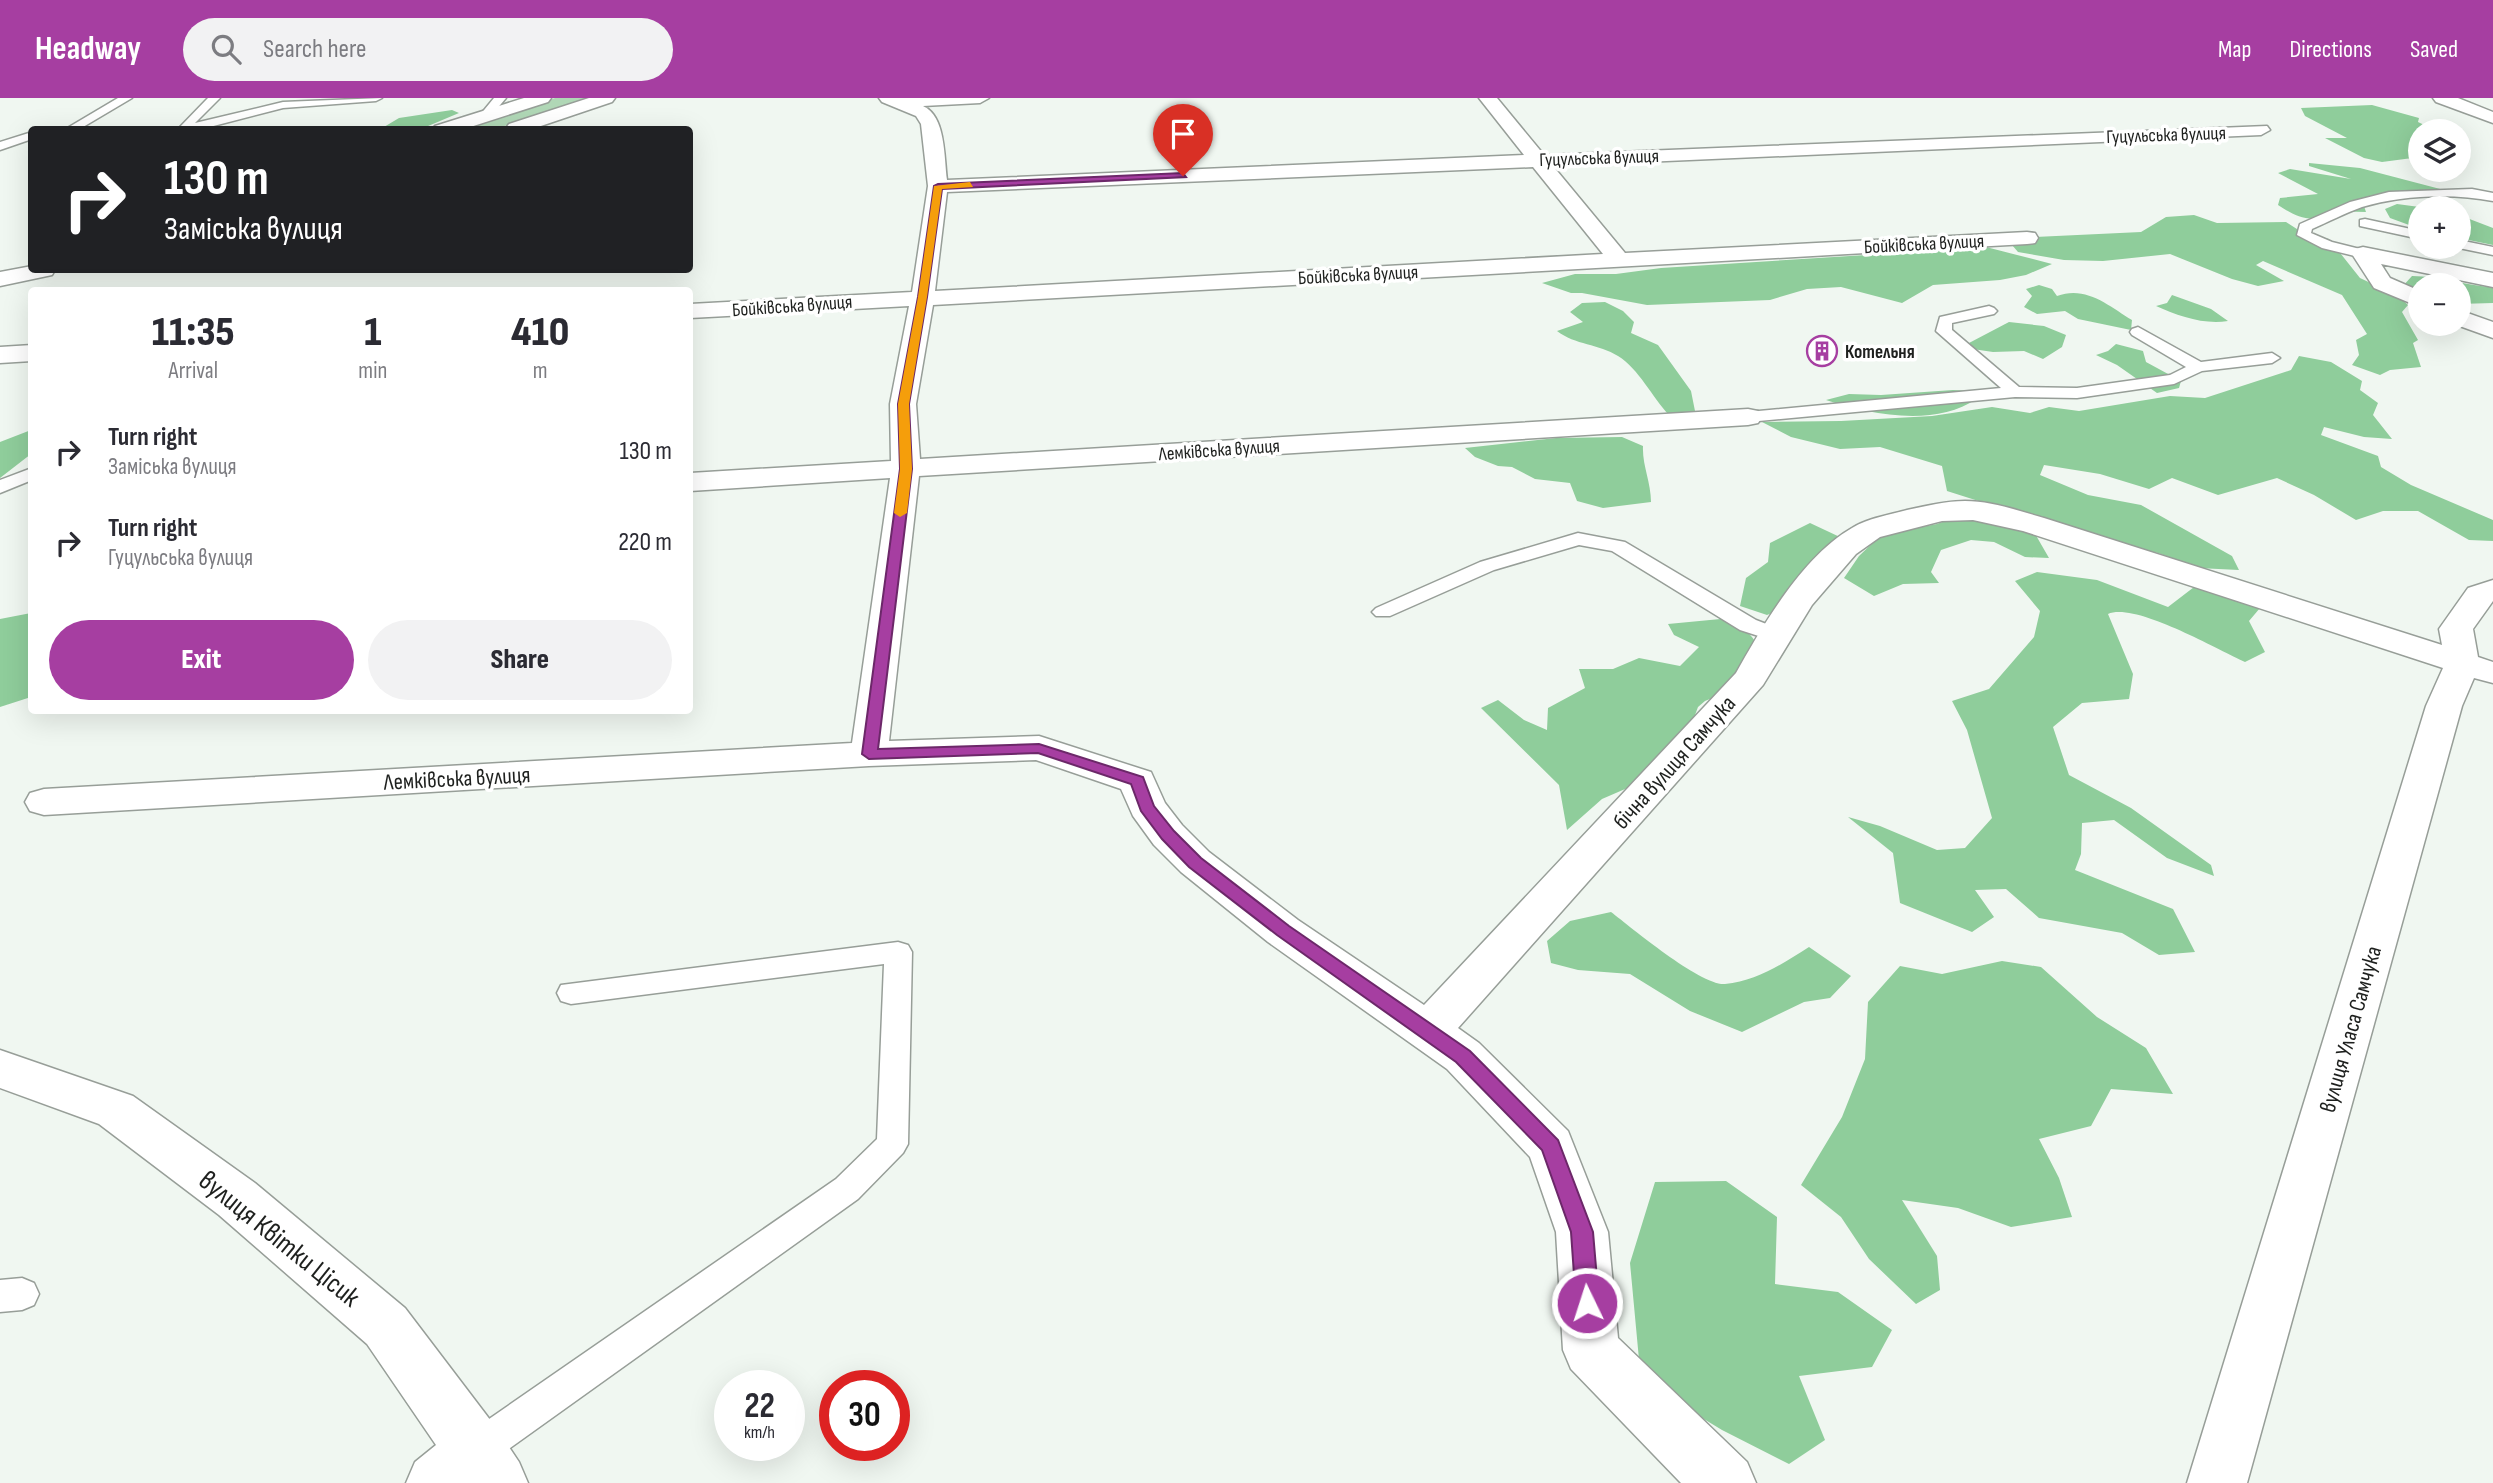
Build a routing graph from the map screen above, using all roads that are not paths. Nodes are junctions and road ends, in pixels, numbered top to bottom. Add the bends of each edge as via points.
1 (126, 98) edge
2 (214, 98) edge
3 (376, 98) edge
4 (500, 98) edge
5 (542, 98) edge
6 (606, 98) edge
7 (980, 98) edge
8 (1488, 98) edge
9 (2442, 98) edge
10 (895, 100) edge
11 (486, 115) junction
12 (2493, 118) edge
13 (76, 126) edge
14 (185, 126) edge
15 (192, 126) edge
16 (453, 126) edge
17 (521, 126) edge
18 (2261, 130) dead end
19 (28, 136) edge
20 (0, 146) edge
21 (1537, 160) junction
22 (938, 186) junction
23 (2493, 197) edge
24 (2365, 223) dead end
25 (2408, 232) edge
26 (2027, 238) dead end
27 (2471, 246) edge
28 (2493, 251) edge
29 (2362, 254) junction
30 (28, 257) edge
31 (1619, 260) junction
32 (0, 264) edge
33 (29, 273) edge
34 (0, 279) edge
35 (2493, 280) edge
36 (2408, 295) edge
37 (923, 297) junction
38 (693, 311) edge
39 (1989, 311) dead end
40 (2471, 322) edge
41 (2493, 331) edge
42 (2138, 332) dead end
43 (28, 353) edge
44 (0, 355) edge
45 (2272, 358) dead end
46 (2198, 367) junction
47 (2015, 392) junction
48 (1748, 416) joint
49 (906, 469) junction
50 (28, 475) edge
51 (693, 482) edge
52 (0, 487) edge
53 (2493, 590) edge
54 (1383, 612) dead end
55 (1774, 635) junction
56 (2478, 669) edge
57 (869, 754) junction
58 (44, 803) dead end
59 (571, 993) dead end
60 (1427, 1032) junction
61 (0, 1069) edge
62 (470, 1472) edge
63 (1726, 1483) edge
64 (2217, 1483) edge

1 - 13 lane
2 - 14 lane
3 - 15 lane via 282,105
4 - 11 lane
5 - 11 street
6 - 17 street
7 - 10 street
8 - 21 street
9 - 12 street
10 - 22 street via 922,112 930,124
11 - 16 street
18 - 21 street, Гуцульська вулиця
19 - 20 lane
21 - 22 street, Гуцульська вулиця
21 - 31 street
22 - 37 street
23 - 29 lane via 2472,193 2389,196 2305,227 2304,235
24 - 25 lane
26 - 31 street, Бойківська вулиця
27 - 28 lane
29 - 35 street
29 - 36 street via 2382,283
30 - 32 street
31 - 37 street, Бойківська вулиця
33 - 34 street
37 - 38 street, Бойківська вулиця
37 - 49 street via 903,404
39 - 47 lane via 1945,320 1944,331
40 - 41 street
42 - 46 lane
43 - 44 street
45 - 46 lane
46 - 47 lane via 2174,379 2077,393
47 - 48 lane
48 - 49 street, Лемківська вулиця
49 - 51 street, Лемківська вулиця
49 - 57 street
50 - 52 lane
53 - 56 street via 2479,595 2456,629
54 - 55 lane via 1487,566 1578,539 1618,546 1748,625
55 - 56 street, бічна вулиця Самчука via 1835,557 1864,533 1928,514 1965,510 2033,524
55 - 60 street, бічна вулиця Самчука via 1751,678
56 - 64 street, вулиця Уласа Самчука via 2444,706
57 - 58 street, Лемківська вулиця
57 - 60 street, Лемківська вулиця via 1039,748 1138,781 1147,807 1195,862 1283,931
59 - 62 lane via 898,952 892,1144 846,1189
60 - 63 street via 1463,1056 1551,1146 1582,1232 1591,1350
61 - 62 street, вулиця Квітки Цісик via 116,1110 237,1199 386,1326

